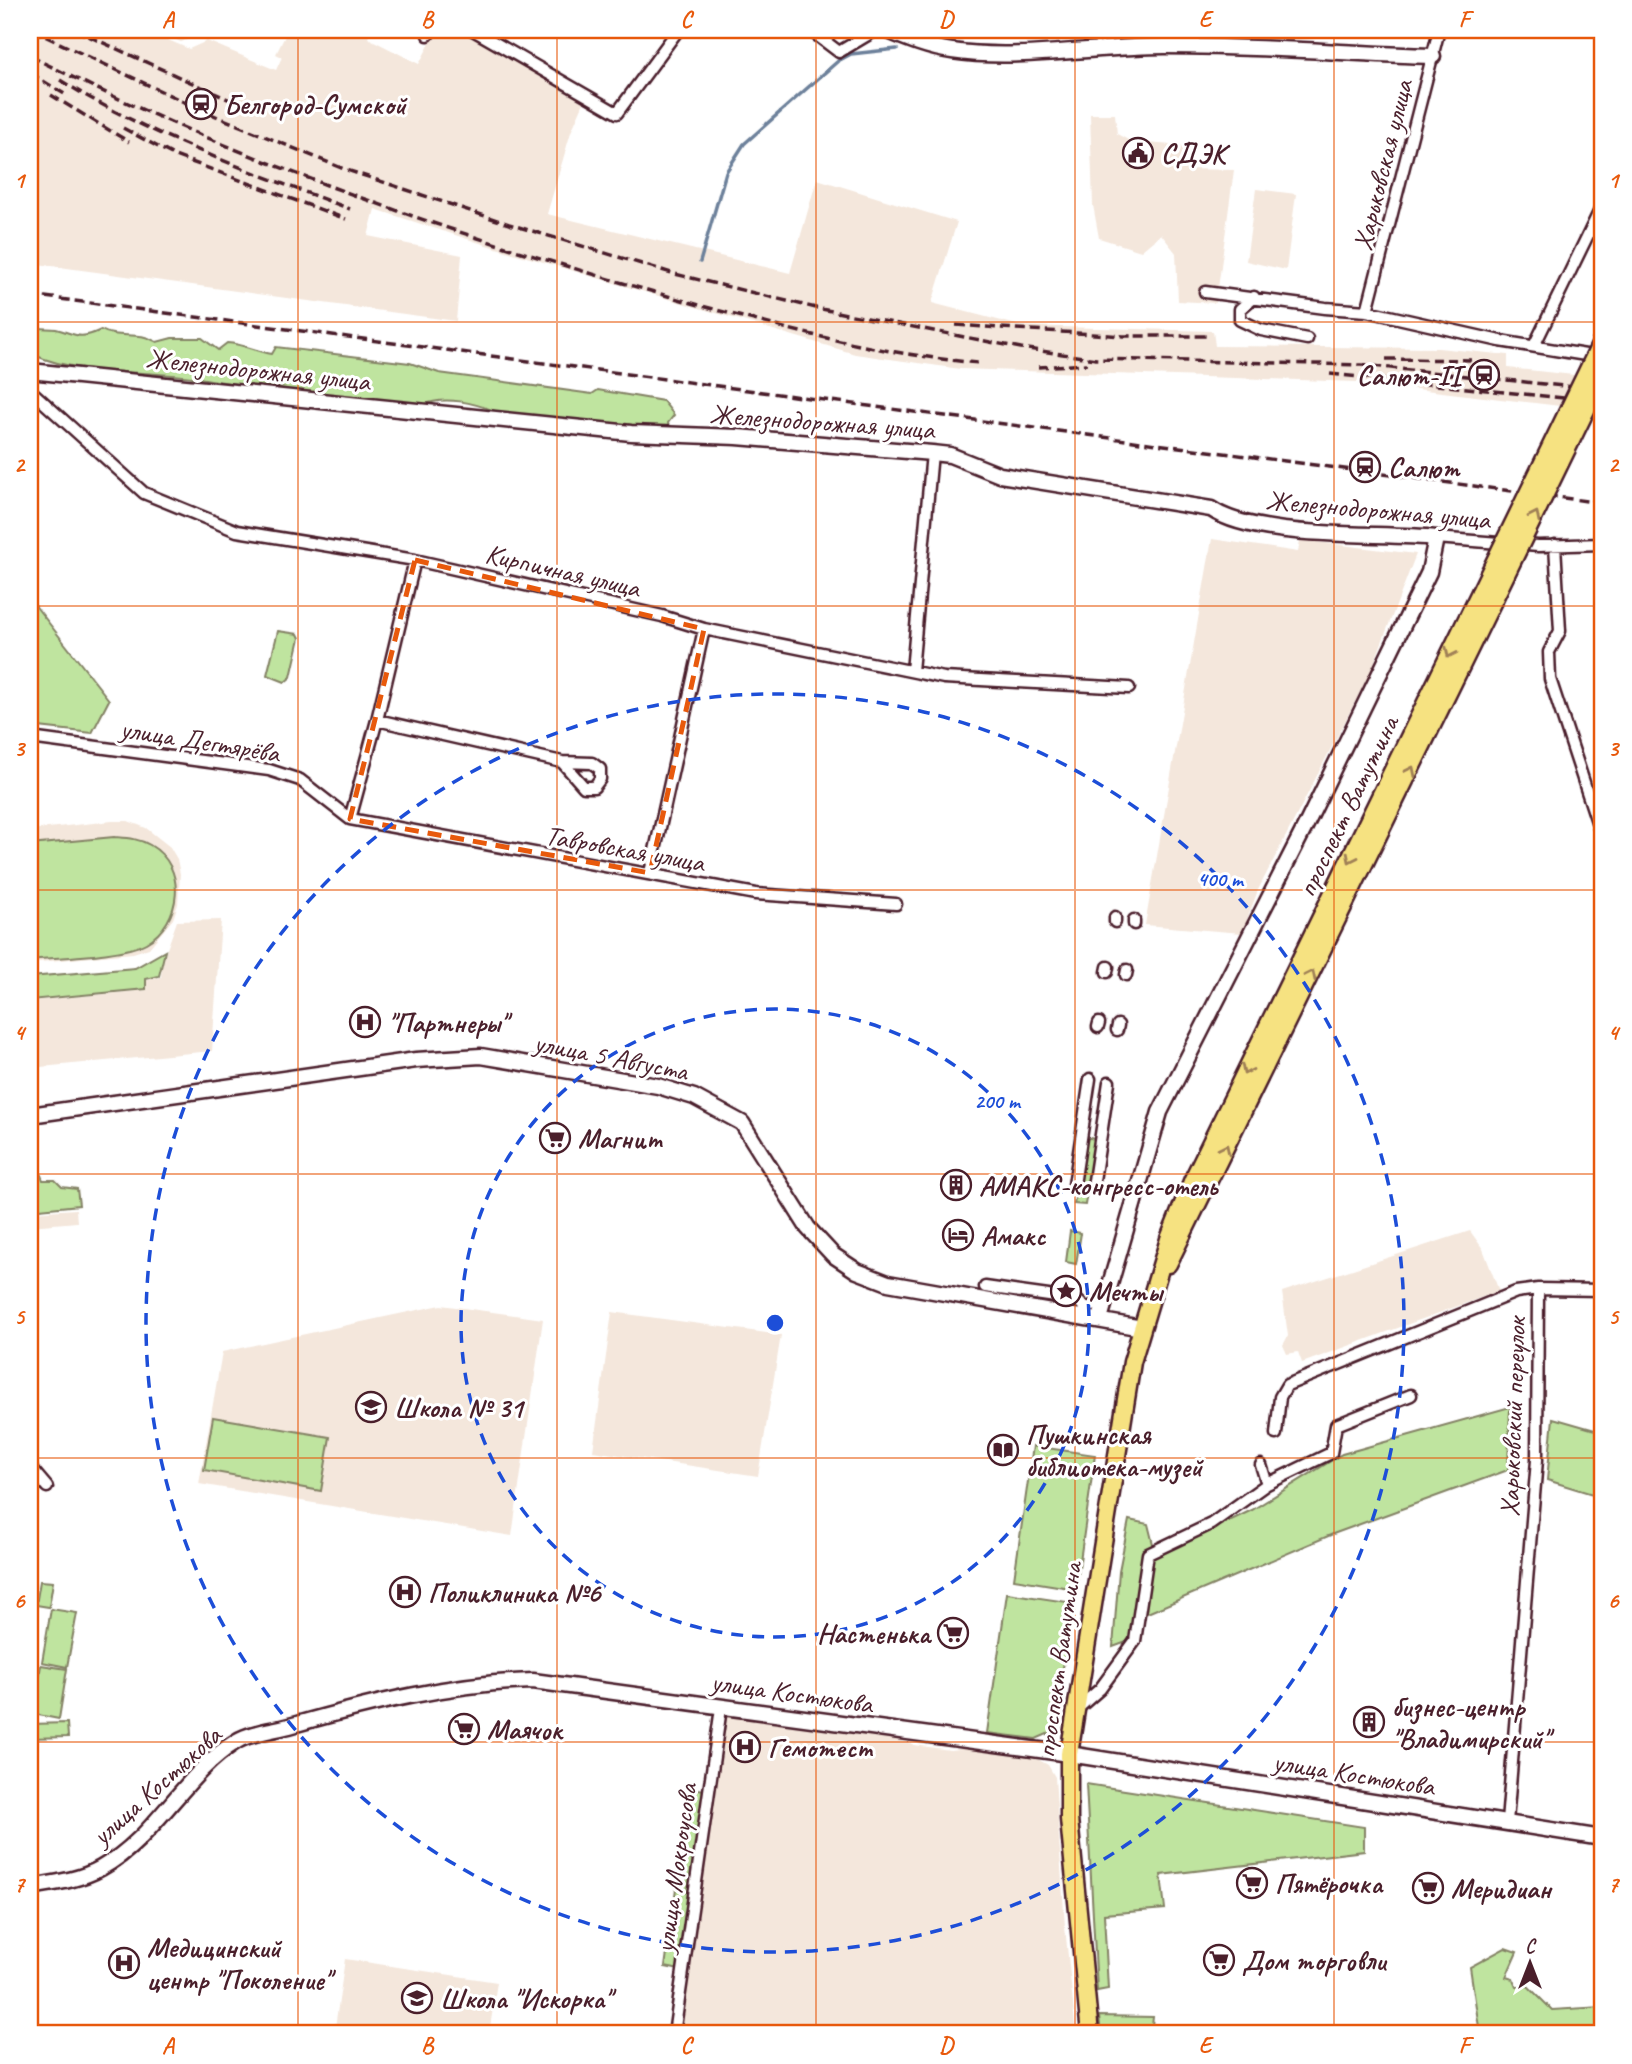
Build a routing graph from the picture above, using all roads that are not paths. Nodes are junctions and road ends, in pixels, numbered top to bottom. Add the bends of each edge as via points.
1 (473, 30) edge
2 (678, 30) edge
3 (810, 30) edge
4 (876, 30) edge
5 (886, 30) edge
6 (1439, 30) edge
7 (1433, 56) junction
8 (1602, 206) edge
9 (1205, 292) dead end
10 (1255, 297) junction
11 (1367, 311) junction
12 (1307, 339) dead end
13 (1602, 341) edge
14 (1534, 346) junction
15 (1602, 357) edge
16 (30, 371) edge
17 (1602, 377) edge
18 (30, 390) edge
19 (932, 453) junction
20 (1436, 538) junction
21 (1602, 544) edge
22 (1555, 545) junction
23 (415, 559) junction
24 (1487, 595) junction
25 (704, 629) junction
26 (912, 671) junction
27 (1129, 688) dead end
28 (377, 720) junction
29 (30, 738) edge
30 (562, 762) dead end
31 (350, 819) junction
32 (1602, 837) edge
33 (650, 873) junction
34 (896, 904) dead end
35 (1090, 1079) dead end
36 (1109, 1082) dead end
37 (30, 1115) edge
38 (1074, 1185) dead end
39 (1093, 1188) dead end
40 (985, 1287) dead end
41 (1538, 1289) junction
42 (1602, 1290) edge
43 (1086, 1306) junction
44 (1142, 1328) junction
45 (1411, 1395) dead end
46 (1276, 1434) dead end
47 (1261, 1465) dead end
48 (30, 1467) edge
49 (1267, 1484) junction
50 (47, 1487) dead end
51 (721, 1708) junction
52 (1076, 1710) junction
53 (1069, 1754) junction
54 (1507, 1822) junction
55 (1602, 1838) edge
56 (30, 1887) edge
57 (674, 2034) edge
58 (1090, 2034) edge

1 - 2 street via 617,113
3 - 4 street via 839,52
5 - 7 street via 951,51 988,53 1163,46
6 - 7 street, Харьковская улица
7 - 11 street, Харьковская улица
8 - 14 street
9 - 10 street
10 - 11 street
10 - 12 street via 1240,309 1240,320 1261,330
11 - 14 street
13 - 24 main road, проспект Ватутина, bridge
14 - 15 street
16 - 19 street, Железнодорожная улица via 631,433
24 -> 17 main road, проспект Ватутина, bridge
18 - 23 street, Кирпичная улица via 144,493 237,531
19 - 20 street, Железнодорожная улица via 950,455 1000,475 1211,509 1227,520 1312,533
19 - 26 street
20 - 22 street, Железнодорожная улица
20 - 43 street via 1429,572 1160,1112
21 - 22 street, Железнодорожная улица
22 - 32 street via 1560,631 1549,652 1550,679
23 - 25 street, Кирпичная улица
23 - 28 street
24 - 44 main road, проспект Ватутина via 1151,1297
25 - 26 street, Кирпичная улица
25 - 33 street
26 - 27 street, Кирпичная улица via 944,678
28 - 30 street
28 - 31 street
29 - 31 street, улица Дегтярёва via 268,770 300,780
31 - 33 street, Тавровская улица
33 - 34 street, Тавровская улица via 756,894
35 - 38 street
36 - 39 street
37 - 43 street, улица 5 Августа via 416,1060 481,1056 658,1086 694,1097 742,1123 808,1228 833,1255 857,1271 888,1283
40 - 43 street via 1053,1294
41 - 42 street
41 - 46 street, Харьковский переулок via 1516,1292 1287,1385 1280,1397
41 - 54 street, Харьковский переулок via 1537,1460
43 - 44 street, улица 5 Августа
44 - 52 main road, проспект Ватутина via 1117,1446
45 - 49 street via 1336,1425 1331,1453
47 - 49 street
48 - 50 street
49 - 52 street via 1211,1524 1148,1554 1135,1641 1100,1689
51 - 53 street, улица Костюкова
51 - 56 street, улица Костюкова via 533,1681 492,1682 314,1719 239,1740 198,1774 113,1861 70,1879
51 - 57 street, улица Мокроусова
52 - 53 main road, проспект Ватутина
53 - 54 street, улица Костюкова
53 - 58 main road, проспект Ватутина via 1069,1819
54 - 55 street, улица Костюкова

